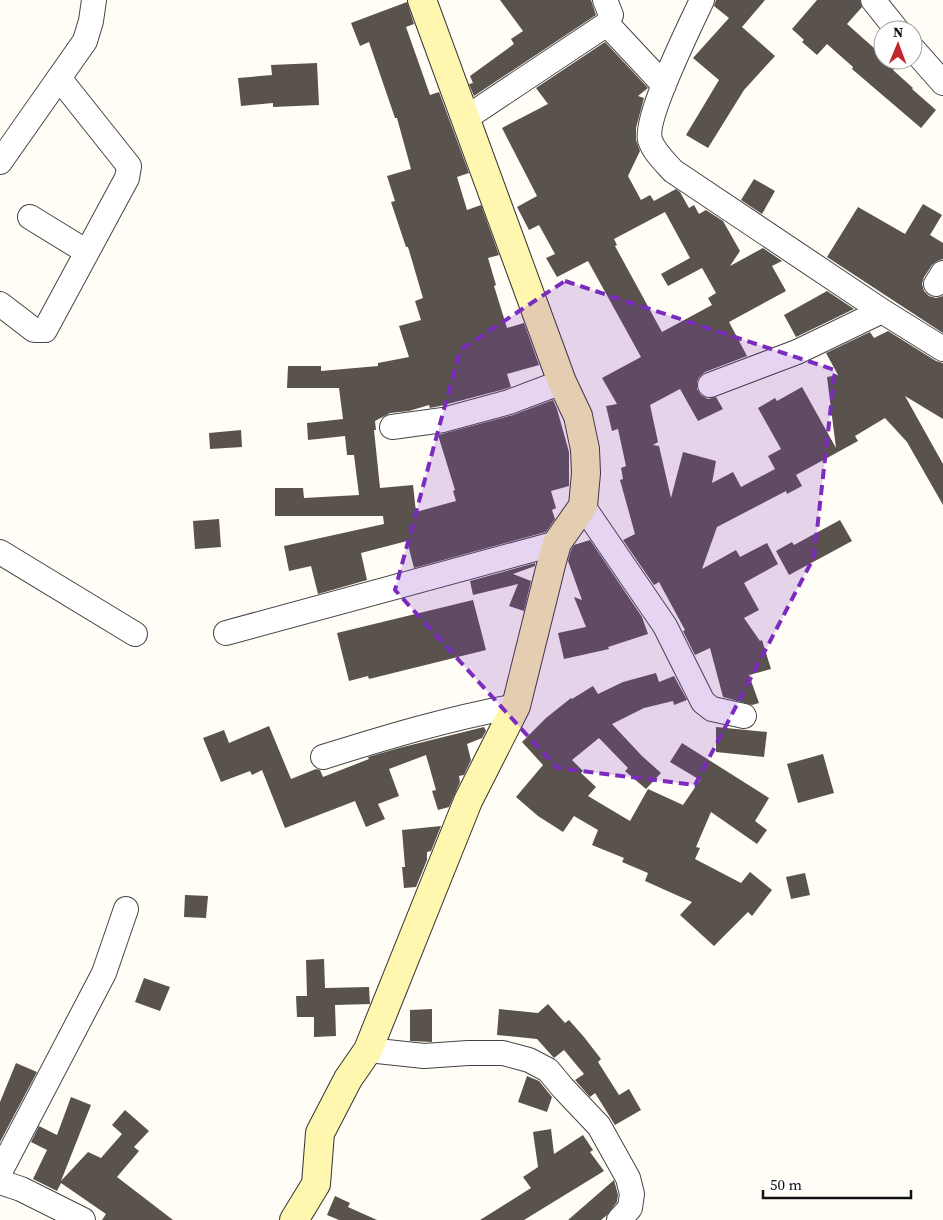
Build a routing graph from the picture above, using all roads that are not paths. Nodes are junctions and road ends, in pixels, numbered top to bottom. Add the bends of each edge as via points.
1 (94, 0) edge
2 (422, 0) edge
3 (605, 0) edge
4 (702, 0) edge
5 (873, 0) edge
6 (889, 20) edge
7 (606, 24) junction
8 (923, 60) edge
9 (59, 78) junction
10 (943, 83) edge
11 (664, 86) junction
12 (466, 118) junction
13 (0, 162) edge
14 (30, 217) dead end
15 (87, 252) junction
16 (1, 306) edge
17 (882, 312) junction
18 (943, 349) edge
19 (562, 382) junction
20 (710, 385) dead end
21 (392, 427) dead end
22 (584, 506) junction
23 (557, 543) junction
24 (0, 552) edge
25 (226, 633) dead end
26 (135, 634) dead end
27 (516, 706) junction
28 (744, 716) dead end
29 (323, 757) dead end
30 (126, 908) dead end
31 (368, 1050) junction
32 (0, 1172) edge
33 (0, 1182) edge
34 (55, 1213) edge
35 (83, 1220) edge
36 (294, 1220) edge
37 (619, 1220) edge

1 - 9 street via 85,41
2 - 12 street
3 - 7 street via 611,14
4 - 11 street
5 - 6 street
7 - 11 street
7 - 12 street
8 - 10 street
9 - 13 street
9 - 15 street via 129,166 128,178
11 - 17 street via 651,124 650,140 673,171
12 - 19 street
14 - 15 street
15 - 16 street via 45,330 34,330
17 - 18 street
17 - 20 street via 798,352
19 - 21 street via 509,402 452,417
19 - 22 street via 578,416 585,449
22 - 23 street
22 - 28 street via 665,626 703,702 712,709
23 - 25 street
23 - 27 street
24 - 26 street
27 - 29 street via 442,722
27 - 31 street via 468,801
30 - 32 street via 104,973
31 - 36 street via 348,1079 320,1133 316,1184
31 - 37 street via 424,1056 503,1052 548,1070 599,1126 628,1178 632,1194 630,1208
33 - 34 street via 21,1189
34 - 35 street

